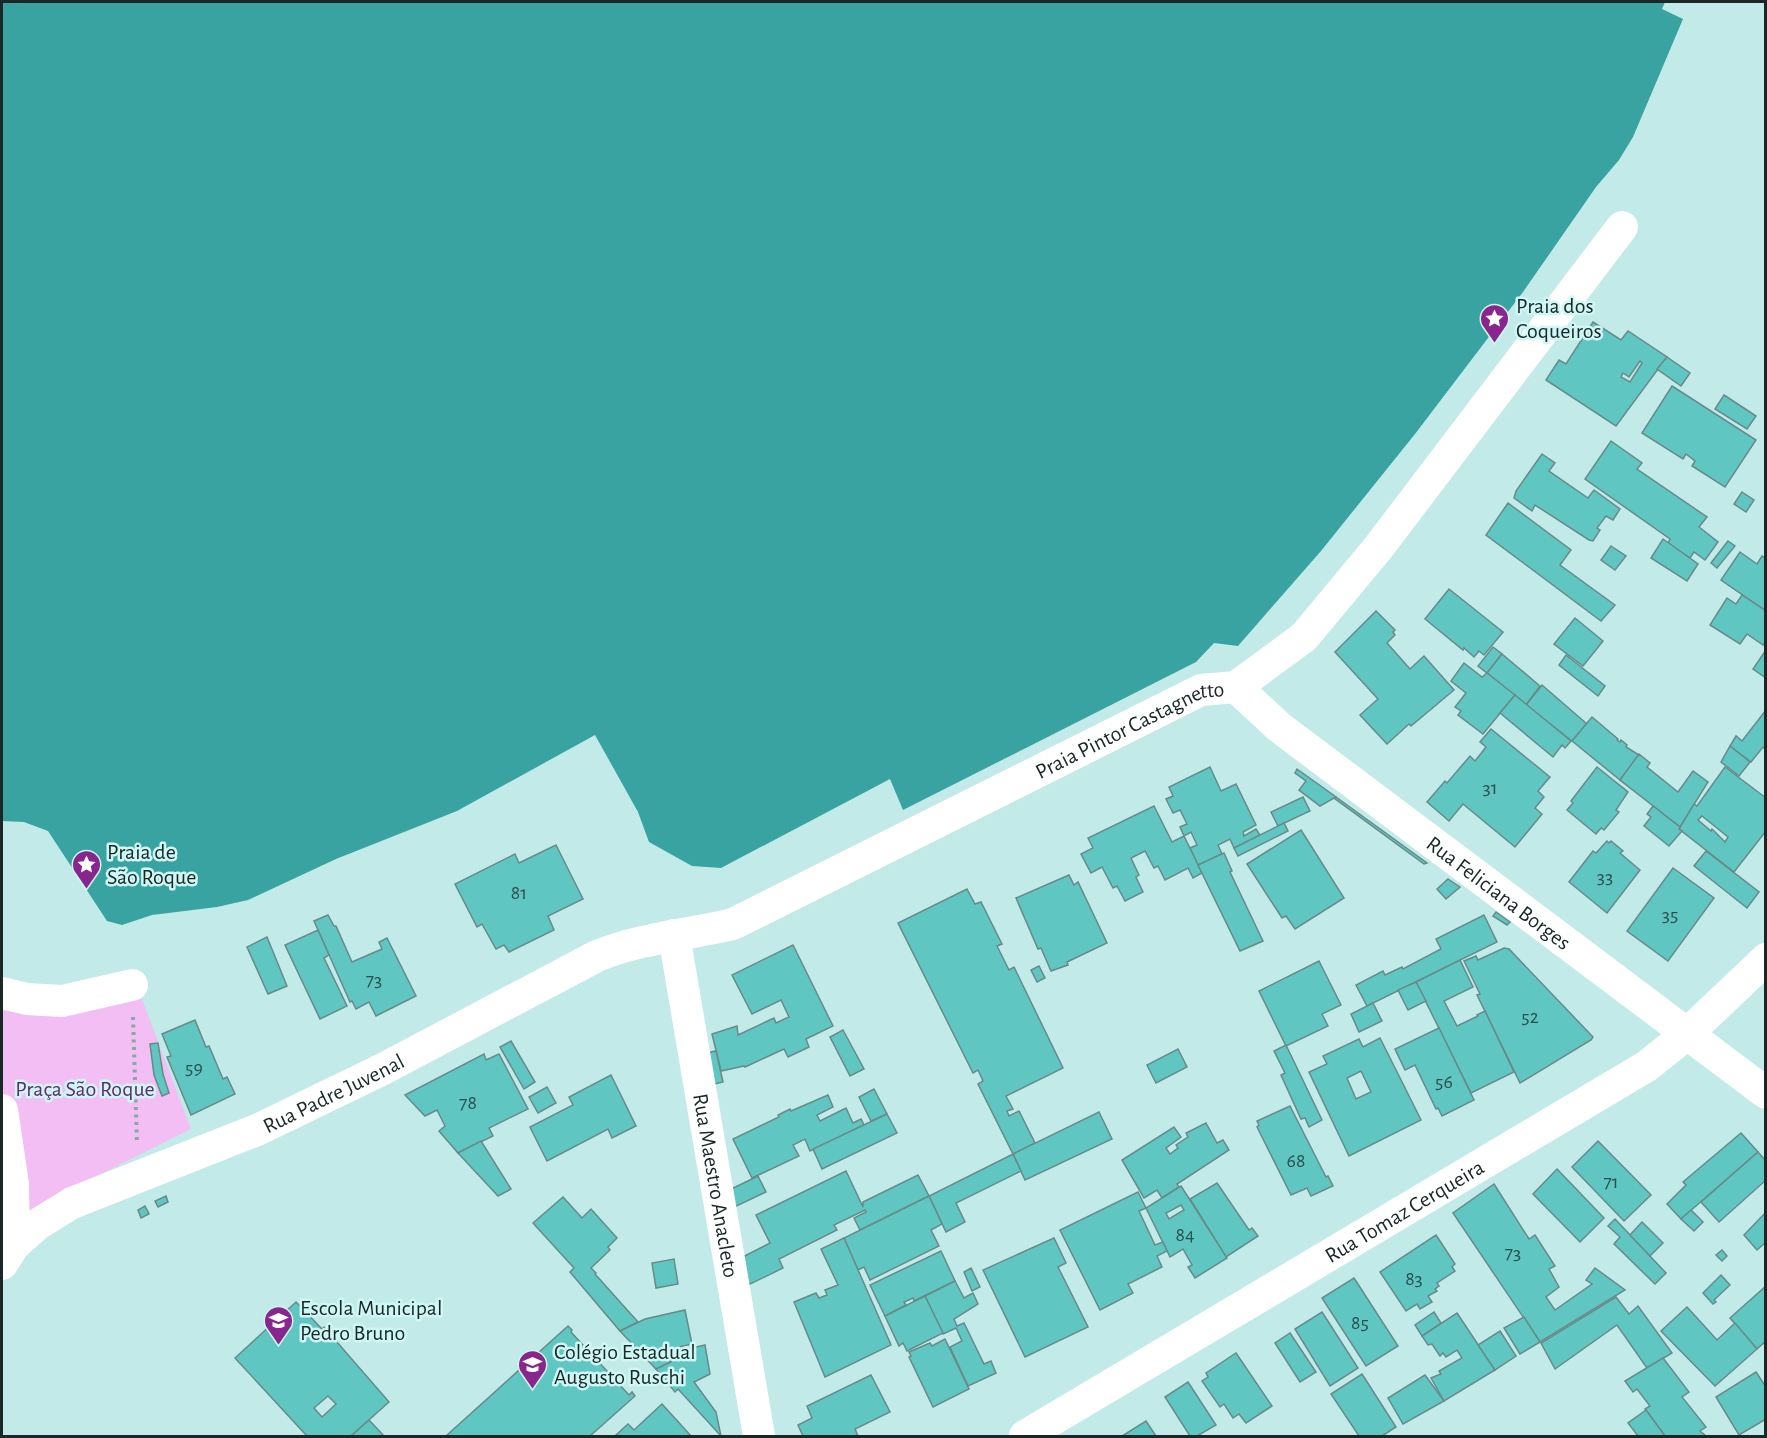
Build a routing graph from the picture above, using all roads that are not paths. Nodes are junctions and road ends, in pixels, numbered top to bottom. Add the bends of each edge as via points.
1 (1622, 227) dead end
2 (1236, 687) junction
3 (674, 935) junction
4 (1766, 959) edge
5 (132, 985) road end
6 (2, 993) edge
7 (1688, 1034) junction
8 (1766, 1094) edge
9 (2, 1110) edge
10 (8, 1255) edge
11 (759, 1437) edge
12 (1025, 1437) edge

1 - 2 street, Praia Pintor Castagnetto via 1378,548 1304,637
2 - 3 street, Praia Pintor Castagnetto via 1201,690 733,924
2 - 7 street, Rua Feliciana Borges via 1279,727
3 - 10 street, Rua Padre Juvenal via 622,946 597,956 383,1069 257,1130 72,1203 38,1224
3 - 11 street, Rua Maestro Anacleto
4 - 7 street, Rua Tomaz Cerqueira
5 - 6 street via 62,1001
7 - 8 street, Rua Feliciana Borges
7 - 12 street, Rua Tomaz Cerqueira via 1647,1066
9 - 10 street via 13,1184

